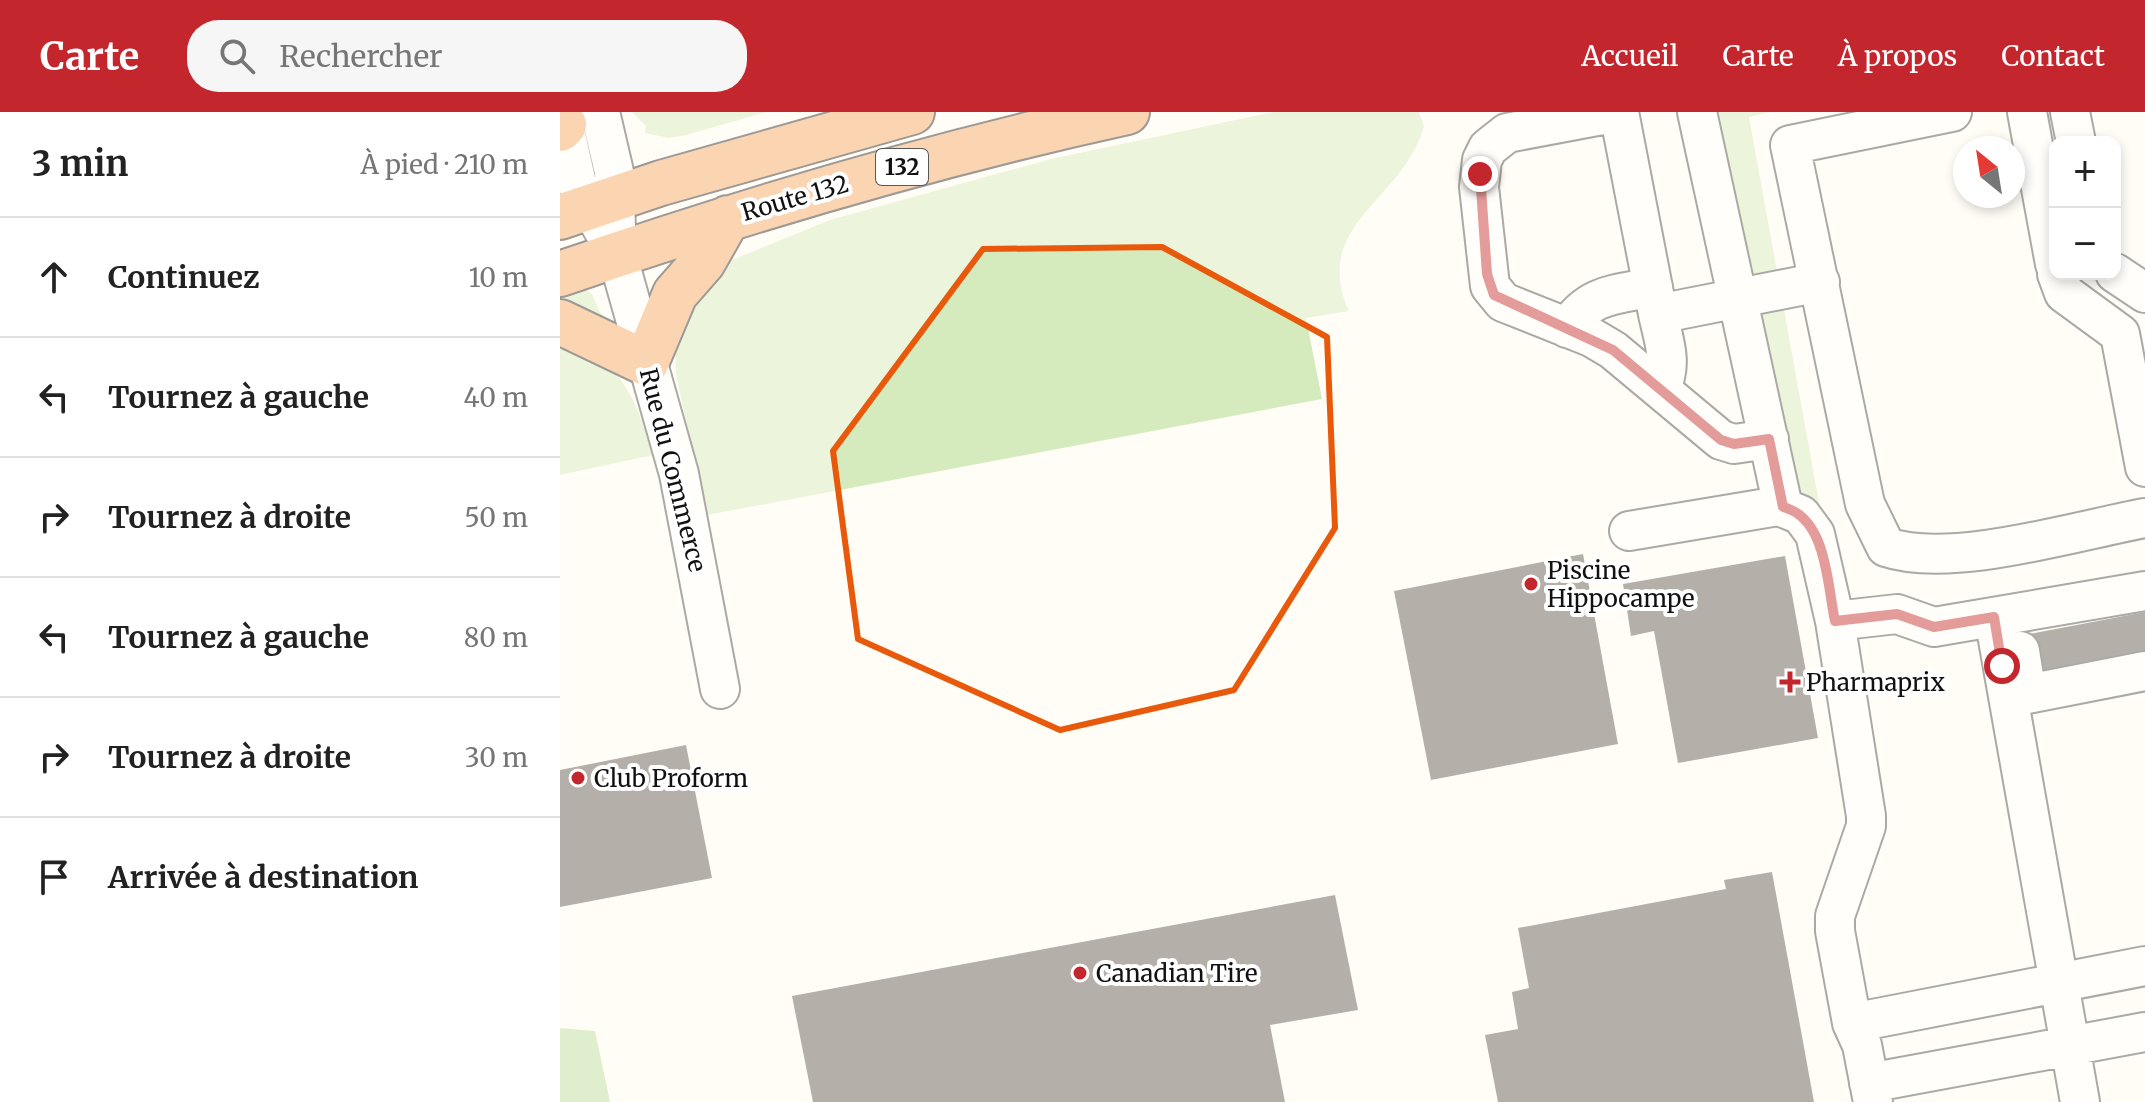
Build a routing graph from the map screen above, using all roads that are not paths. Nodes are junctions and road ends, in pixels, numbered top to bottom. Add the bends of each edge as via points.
1 (912, 112) edge
2 (1127, 112) edge
3 (1619, 112) edge
4 (1697, 112) edge
5 (1952, 112) edge
6 (2027, 112) edge
7 (2070, 112) edge
8 (571, 120) edge
9 (2075, 136) edge
10 (588, 207) edge
11 (728, 218) junction
12 (2049, 231) edge
13 (617, 254) junction
14 (560, 274) edge
15 (2121, 277) edge
16 (2059, 280) edge
17 (1820, 282) junction
18 (2145, 293) edge
19 (1739, 298) junction
20 (1656, 301) junction
21 (560, 322) edge
22 (1567, 328) junction
23 (646, 363) junction
24 (1660, 388) junction
25 (1769, 439) junction
26 (2145, 467) edge
27 (1783, 507) junction
28 (2145, 518) edge
29 (1629, 531) dead end
30 (2145, 591) edge
31 (2004, 615) junction
32 (1835, 621) junction
33 (2145, 671) edge
34 (720, 689) dead end
35 (2145, 966) edge
36 (2059, 983) junction
37 (1852, 1023) junction
38 (2145, 1032) edge
39 (2070, 1046) junction
40 (1871, 1092) edge
41 (2080, 1102) edge

1 - 10 highway, 132
2 - 11 highway, Route 132 / 132 via 942,156
3 - 20 street
3 - 22 street via 1507,133 1482,160 1479,187 1487,274 1494,295
4 - 19 street
5 - 17 street via 1790,145
6 - 12 street
7 - 9 street
8 - 10 street, Rue du Commerce via 577,184
10 - 13 street, Rue du Commerce
11 - 13 highway, Route 132 / 132
11 - 23 highway via 703,262 675,294
13 - 14 highway, Route 132 / 132
13 - 23 street, Rue du Commerce
15 - 18 street
16 - 26 street via 2064,293 2120,334
17 - 19 street
17 - 28 street via 1865,504 1886,547 1929,556 1966,553
19 - 20 street
19 - 25 street
20 - 22 street via 1592,301 1580,308
20 - 24 street via 1667,357
21 - 23 highway
22 - 24 street via 1613,350
23 - 34 street, Rue du Commerce via 679,474
24 - 25 street via 1721,440 1734,444
25 - 27 street
27 - 29 street
27 - 32 street via 1801,515 1815,534
30 - 31 street
31 - 32 street via 1934,627 1897,614
31 - 33 street via 2027,694
31 - 36 street
32 - 37 street via 1866,816 1835,916
35 - 36 street
36 - 37 street
36 - 39 street
37 - 40 street
38 - 39 street
39 - 40 street
39 - 41 street

